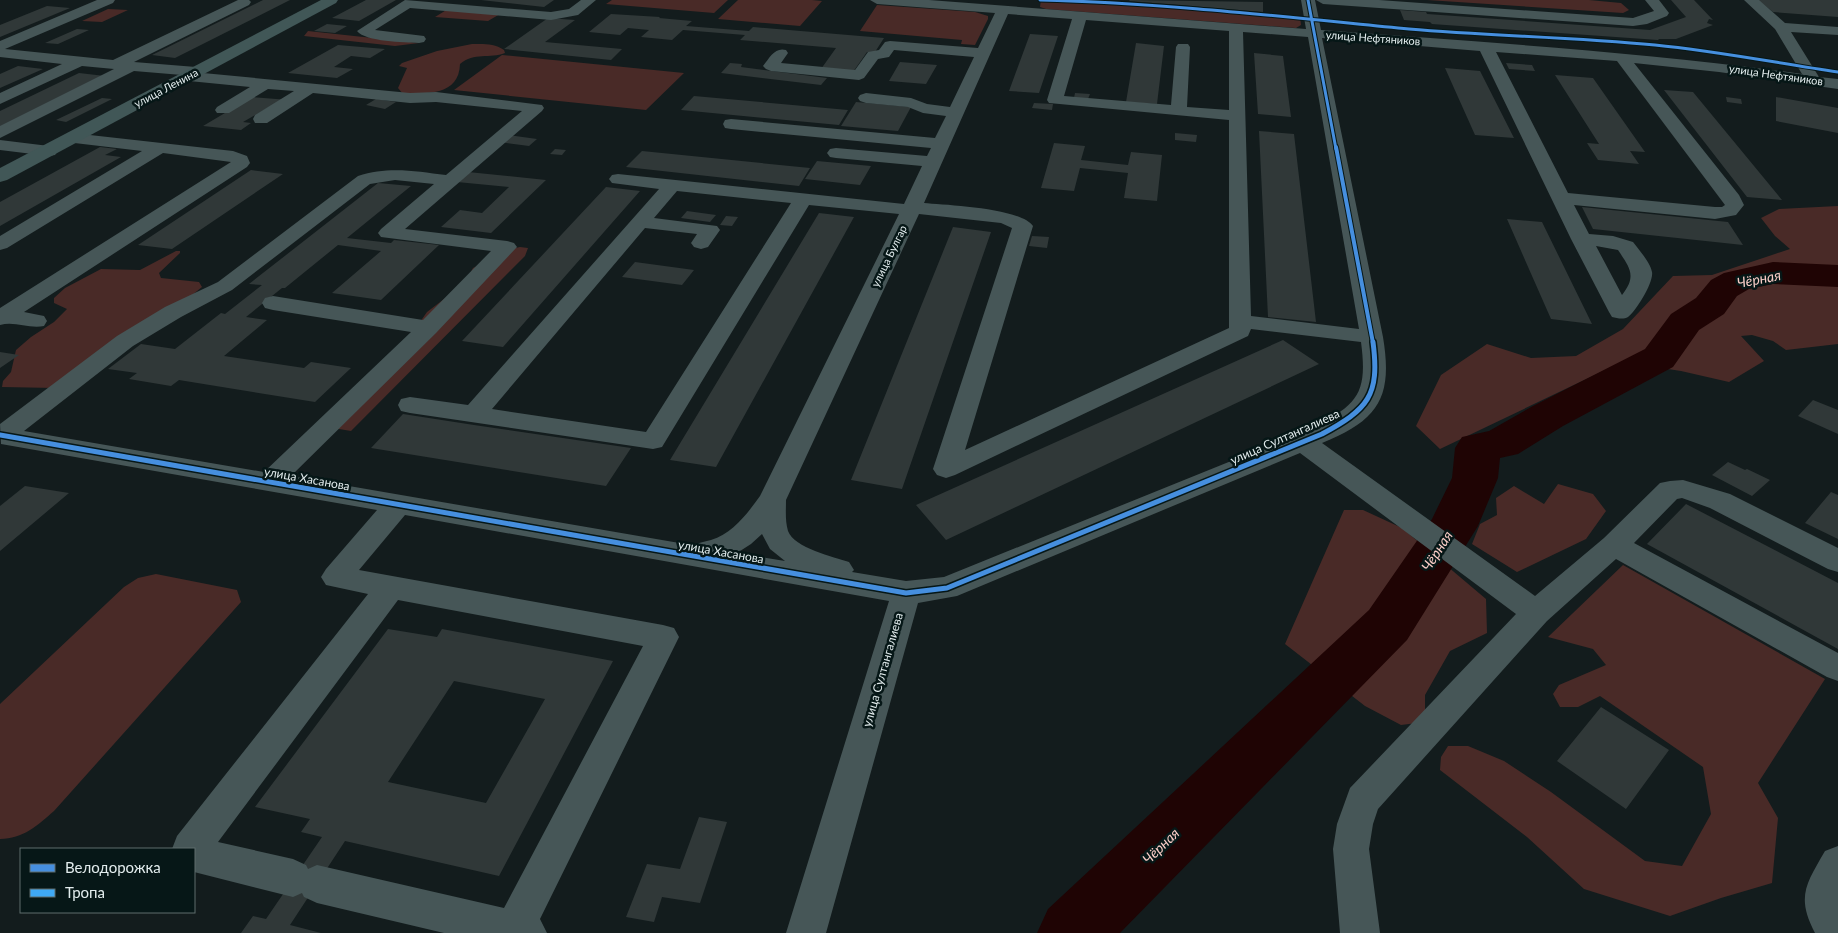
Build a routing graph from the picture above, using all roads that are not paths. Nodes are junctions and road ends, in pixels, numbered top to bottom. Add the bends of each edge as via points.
1 (108, 0) edge
2 (226, 0) edge
3 (332, 0) edge
4 (589, 0) edge
5 (879, 0) edge
6 (1308, 0) edge
7 (1652, 0) edge
8 (1751, 0) edge
9 (246, 1) edge
10 (412, 2) edge
11 (1003, 4) edge
12 (1032, 6) edge
13 (1080, 16) junction
14 (1781, 27) junction
15 (1236, 28) junction
16 (1838, 31) edge
17 (1314, 34) junction
18 (419, 39) dead end
19 (0, 46) edge
20 (1183, 47) dead end
21 (1486, 47) junction
22 (780, 53) dead end
23 (984, 53) junction
24 (0, 54) edge
25 (30, 56) junction
26 (1622, 57) junction
27 (81, 61) junction
28 (132, 62) junction
29 (1476, 62) dead end
30 (1495, 64) junction
31 (193, 74) junction
32 (1813, 80) junction
33 (265, 84) junction
34 (1838, 84) edge
35 (310, 88) junction
36 (866, 98) dead end
37 (0, 99) edge
38 (223, 110) dead end
39 (1179, 111) junction
40 (955, 113) junction
41 (1237, 116) junction
42 (261, 119) dead end
43 (731, 124) dead end
44 (0, 133) edge
45 (72, 138) junction
46 (0, 145) edge
47 (160, 148) junction
48 (49, 151) junction
49 (836, 153) dead end
50 (937, 153) junction
51 (0, 176) edge
52 (618, 179) dead end
53 (449, 181) junction
54 (672, 185) junction
55 (1561, 198) junction
56 (803, 199) junction
57 (912, 209) junction
58 (640, 222) junction
59 (1581, 240) dead end
60 (701, 242) dead end
61 (0, 244) edge
62 (273, 303) dead end
63 (2, 317) edge
64 (36, 321) dead end
65 (1240, 321) junction
66 (428, 328) junction
67 (1372, 337) junction
68 (410, 405) dead end
69 (474, 414) junction
70 (0, 435) edge
71 (1303, 442) junction
72 (269, 482) junction
73 (772, 500) junction
74 (397, 506) junction
75 (1614, 545) junction
76 (681, 555) junction
77 (1838, 561) edge
78 (391, 587) junction
79 (906, 593) junction
80 (1536, 613) junction
81 (1838, 668) edge
82 (191, 848) edge
83 (195, 854) edge
84 (1838, 864) edge
85 (521, 931) edge
86 (806, 933) edge
87 (1360, 933) edge
88 (1837, 933) edge

1 - 19 street
2 - 9 street
3 - 31 main road, улица Ленина
4 - 10 street via 573,12 551,16
5 - 11 street, улица Нефтяников
6 - 7 street via 1633,22 1662,13
6 - 17 street, улица Султангалиева
8 - 14 street
9 - 28 street
10 - 18 street via 364,30 370,34
11 - 12 street, улица Нефтяников
11 - 23 street, улица Булгар
12 - 13 street, улица Нефтяников
13 - 15 street, улица Нефтяников
13 - 39 street via 1055,100
14 - 16 street
14 - 32 street
15 - 17 street, улица Нефтяников
15 - 41 street
17 - 21 street, улица Нефтяников
17 - 67 street, улица Султангалиева
20 - 39 street
21 - 26 street, улица Нефтяников
21 - 30 street
22 - 23 street via 771,66 859,75 873,56 884,54 890,44
23 - 40 street, улица Булгар
24 - 25 street
25 - 27 street
25 - 28 street via 62,50
26 - 32 street, улица Нефтяников
26 - 55 street via 1734,205 1727,212 1715,213
27 - 28 street
27 - 37 street
28 - 31 street
28 - 44 street
29 - 30 street
30 - 55 street
31 - 33 street
31 - 45 main road, улица Ленина
32 - 34 street, улица Нефтяников
33 - 35 street
33 - 38 street
35 - 42 street
35 - 53 street via 536,108
36 - 40 street via 912,103
39 - 41 street
40 - 50 street, улица Булгар
41 - 65 street
43 - 50 street
45 - 47 street
45 - 48 main road, улица Ленина
46 - 48 street
47 - 61 street
47 - 63 street via 233,156 241,163
48 - 51 main road, улица Ленина
49 - 50 street
50 - 57 street, улица Булгар
52 - 54 street
53 - 66 street via 388,233 506,246
53 - 70 street via 387,174 364,180 225,286 172,312 126,341
54 - 56 street
54 - 58 street
55 - 59 street
56 - 57 street
56 - 69 street via 653,441
57 - 65 street via 1005,218 1023,226 946,469 1240,331
57 - 73 street, улица Булгар
58 - 60 street via 710,230
58 - 69 street
62 - 66 street
63 - 64 street
65 - 67 street
66 - 72 street
67 - 71 street, улица Султангалиева via 1376,381 1369,400 1346,421
68 - 69 street
70 - 72 street, улица Хасанова
71 - 79 street, улица Султангалиева via 947,588
71 - 80 street
72 - 74 street, улица Хасанова
73 - 76 street, улица Булгар via 751,529 737,541 716,550
73 - 79 street, улица Булгар via 771,527 784,548
74 - 76 street, улица Хасанова
74 - 78 street via 336,577
75 - 77 street via 1670,490 1683,489 1720,501
75 - 80 street
75 - 81 street
76 - 79 street, улица Хасанова
78 - 82 street
78 - 85 street via 663,638
79 - 86 street, улица Султангалиева
80 - 87 street via 1363,800 1351,849
83 - 85 street
84 - 88 street via 1823,891 1821,902 1826,918

